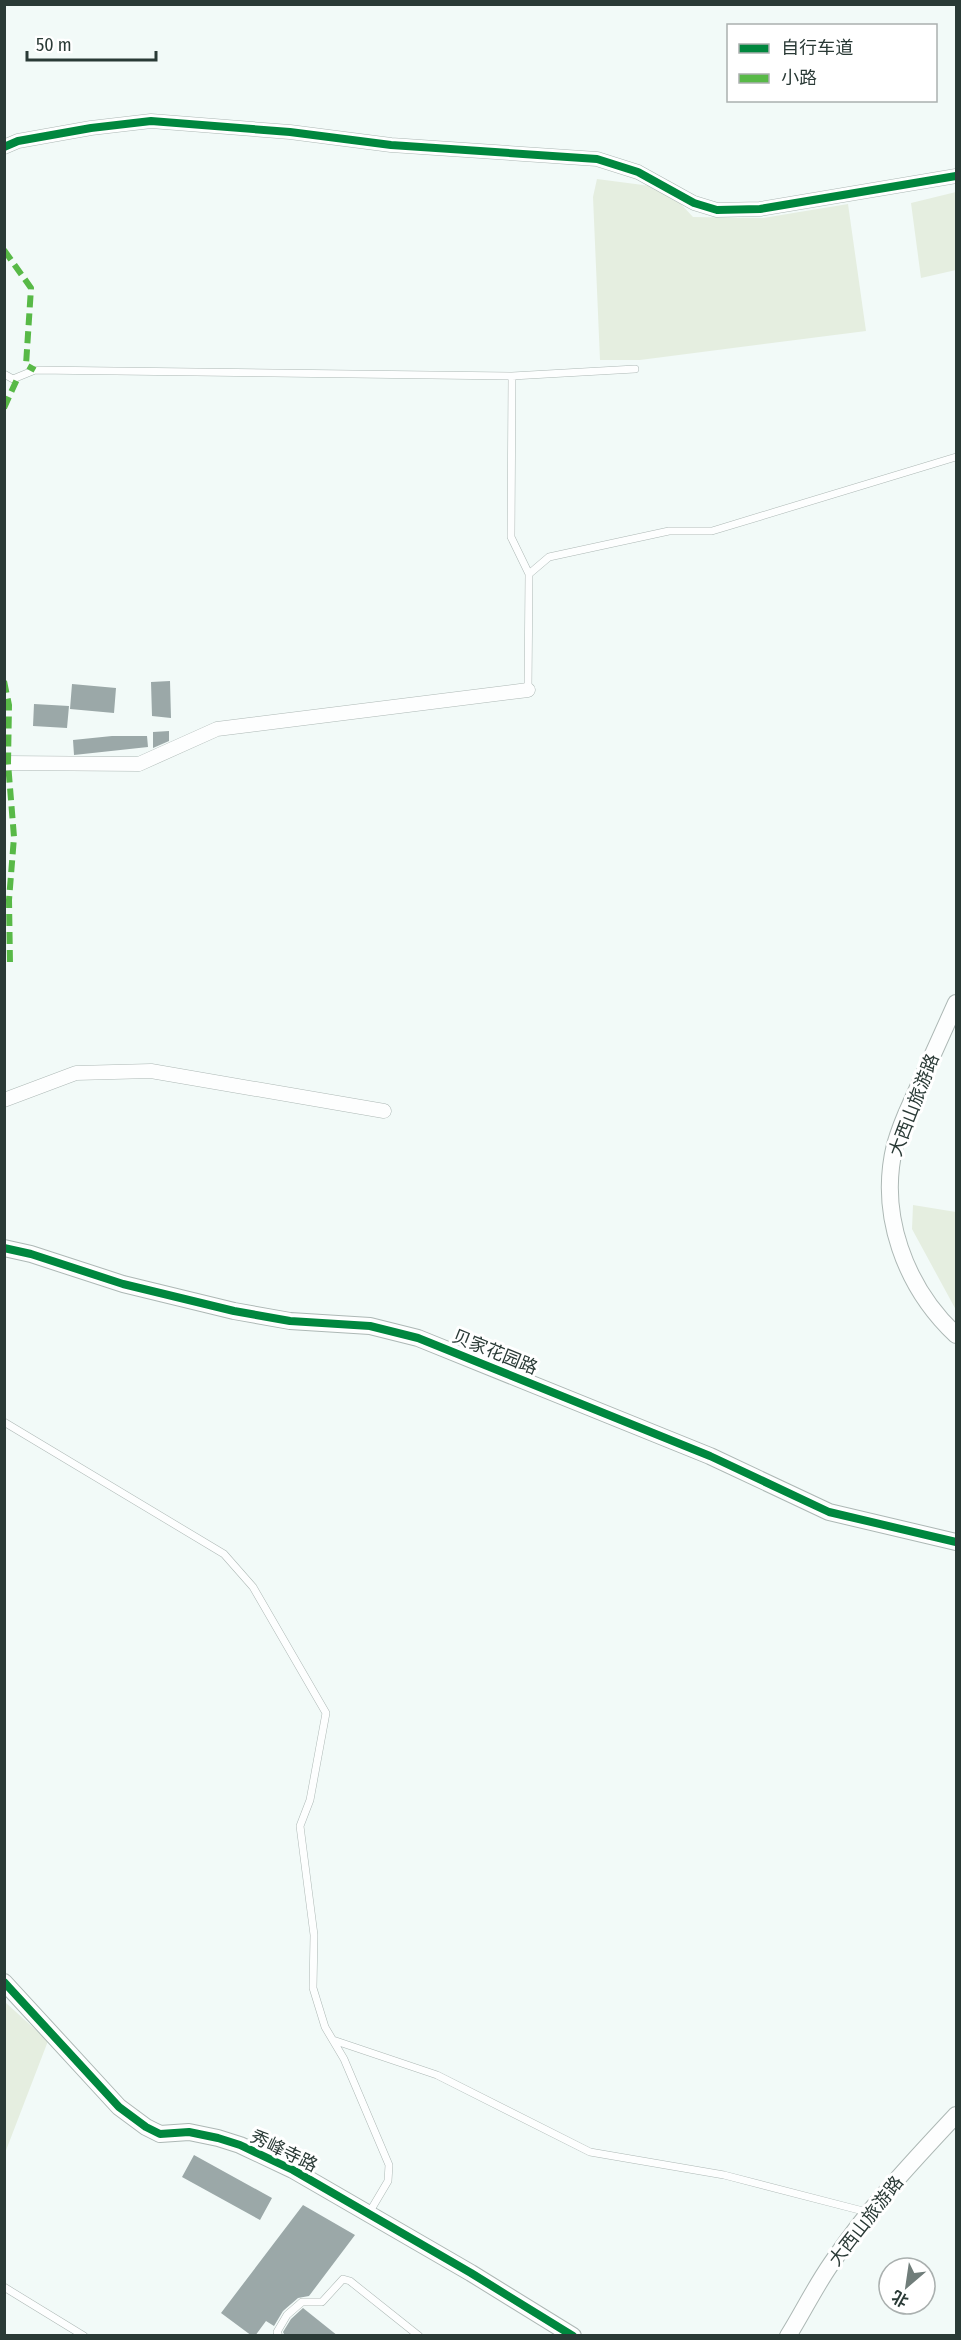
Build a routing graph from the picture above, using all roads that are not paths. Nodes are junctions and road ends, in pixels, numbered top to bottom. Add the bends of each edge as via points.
1 (4, 147) edge
2 (957, 176) edge
3 (635, 369) dead end
4 (4, 374) edge
5 (512, 376) junction
6 (957, 457) edge
7 (529, 574) junction
8 (528, 690) joint
9 (4, 763) edge
10 (957, 1003) edge
11 (4, 1100) edge
12 (384, 1111) dead end
13 (4, 1248) edge
14 (957, 1335) edge
15 (4, 1422) edge
16 (957, 1542) edge
17 (4, 1982) edge
18 (333, 2040) junction
19 (957, 2115) edge
20 (369, 2213) junction
21 (869, 2213) junction
22 (4, 2287) edge
23 (563, 2333) edge
24 (84, 2336) edge
25 (279, 2336) edge
26 (419, 2336) edge
27 (788, 2336) edge

1 - 2 street via 91,128 151,121 391,145 597,159 638,172 694,203 717,210 760,209
3 - 5 lane
4 - 5 lane via 13,379 35,370
5 - 7 lane via 511,537
6 - 7 lane via 712,531 669,531 549,557
7 - 8 lane
8 - 9 street via 218,729 139,764
10 - 14 street, 大西山旅游路 via 898,1137 890,1188 893,1222 907,1268 928,1303
11 - 12 street via 76,1073 151,1071
13 - 16 street, 贝家花园路 via 123,1284 234,1311 290,1321 370,1326 418,1338 701,1452 829,1512
15 - 18 lane via 224,1554 253,1587 326,1713 310,1800 300,1826 314,1935 313,1988
17 - 20 street, 秀峰寺路 via 119,2107 139,2122 160,2134 201,2134 240,2145 294,2170
18 - 20 lane via 389,2165 388,2181
18 - 21 lane via 437,2075 590,2152 724,2175
19 - 21 street, 大西山旅游路
20 - 23 street, 秀峰寺路
21 - 27 street, 大西山旅游路 via 831,2263
22 - 24 lane
25 - 26 lane via 277,2332 287,2315 302,2302 322,2302 343,2279

